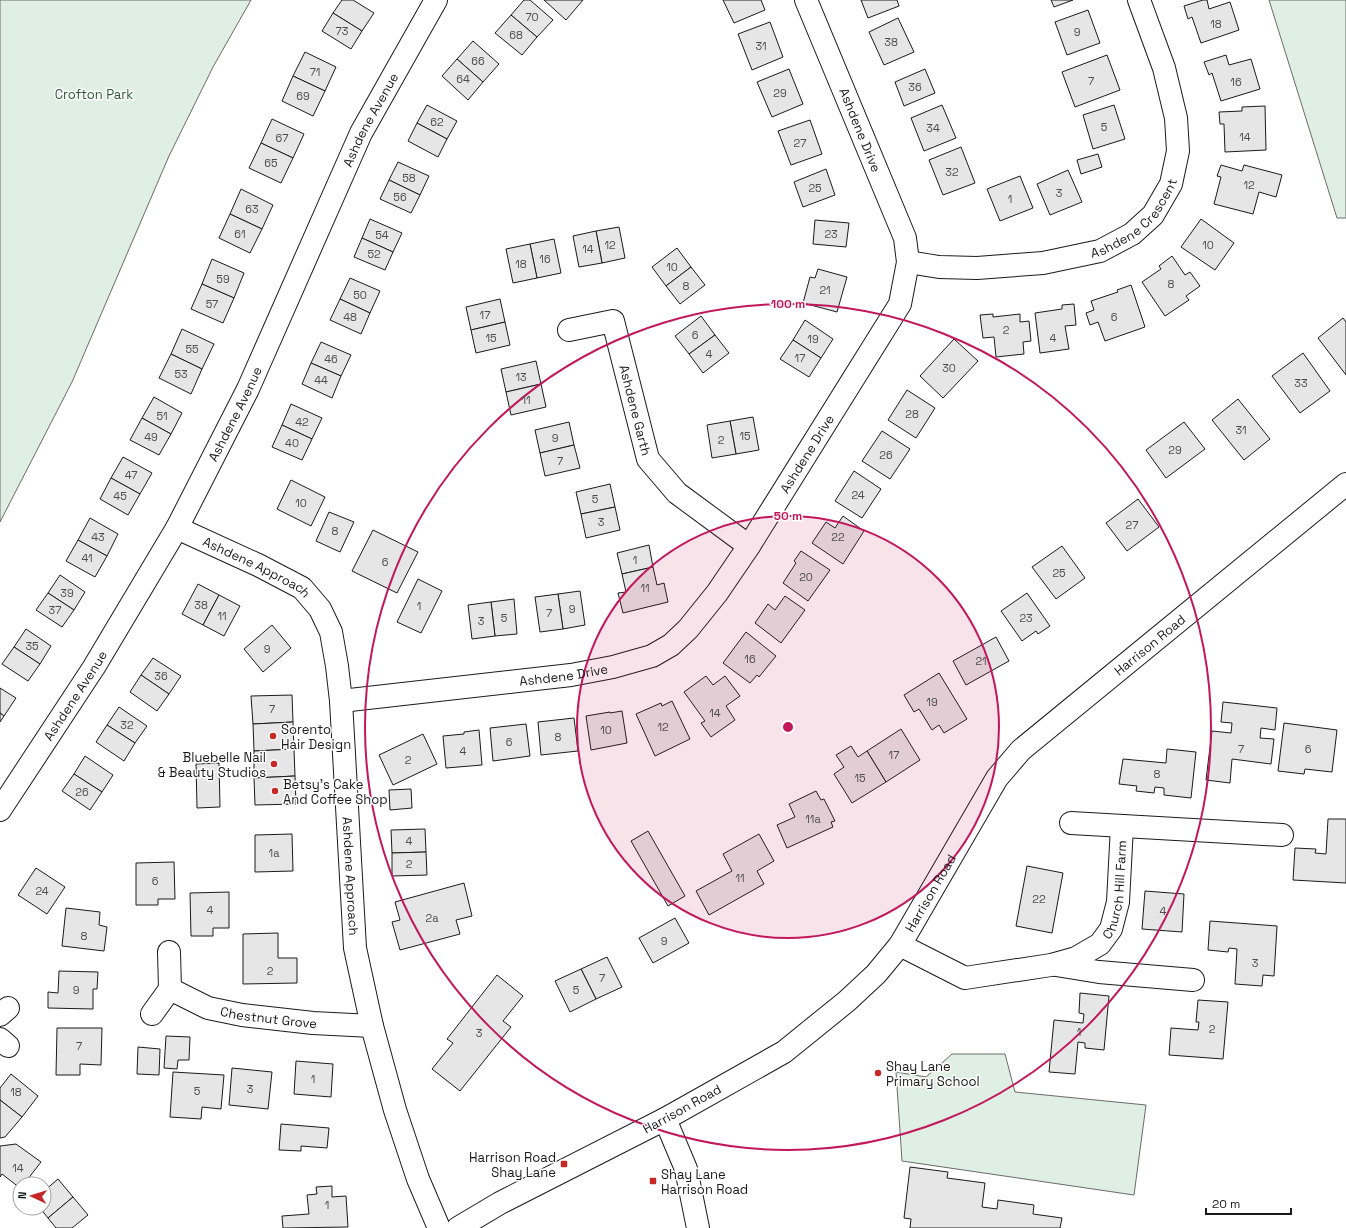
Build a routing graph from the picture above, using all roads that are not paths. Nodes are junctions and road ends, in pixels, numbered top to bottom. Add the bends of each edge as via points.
1 (436, 0) edge
2 (806, 0) edge
3 (1139, 0) edge
4 (908, 262) junction
5 (569, 330) dead end
6 (1346, 484) edge
7 (177, 528) junction
8 (749, 546) junction
9 (340, 701) junction
10 (0, 810) edge
11 (1071, 823) dead end
12 (1122, 826) junction
13 (1282, 835) dead end
14 (900, 945) junction
15 (169, 952) dead end
16 (1050, 964) junction
17 (1193, 980) dead end
18 (170, 989) junction
19 (152, 1014) dead end
20 (372, 1026) junction
21 (665, 1119) junction
22 (439, 1228) edge
23 (458, 1228) edge
24 (698, 1228) edge

1 - 7 street, Ashdene Avenue via 361,132 248,389
2 - 4 street, Ashdene Drive via 905,238
3 - 4 street, Ashdene Crescent via 1164,68 1176,118 1178,152 1171,184 1153,215 1132,234 1100,251 1043,263 977,268 939,267
4 - 8 street, Ashdene Drive via 900,304
5 - 8 street, Ashdene Garth via 613,321 648,459 677,493
6 - 14 street, Harrison Road via 1021,750 997,778
7 - 9 street, Ashdene Approach via 302,588 320,609 331,632
7 - 10 street, Ashdene Avenue via 94,667
8 - 9 street, Ashdene Drive via 718,594 688,629 671,645 652,656 571,675
9 - 20 street, Ashdene Approach via 355,948
11 - 12 street, Church Hill Farm
12 - 13 street, Church Hill Farm
12 - 16 street, Church Hill Farm via 1118,902 1111,929 1100,944 1076,958
14 - 16 street, Church Hill Farm via 965,978
14 - 21 street, Harrison Road via 848,1001 784,1052
15 - 18 street
16 - 17 street, Church Hill Farm via 1099,972
18 - 19 street
18 - 20 street, Chestnut Grove via 208,1008 242,1015
20 - 22 street, Ashdene Approach via 395,1110 418,1179
21 - 23 street, Harrison Road via 500,1203
21 - 24 street via 686,1169

